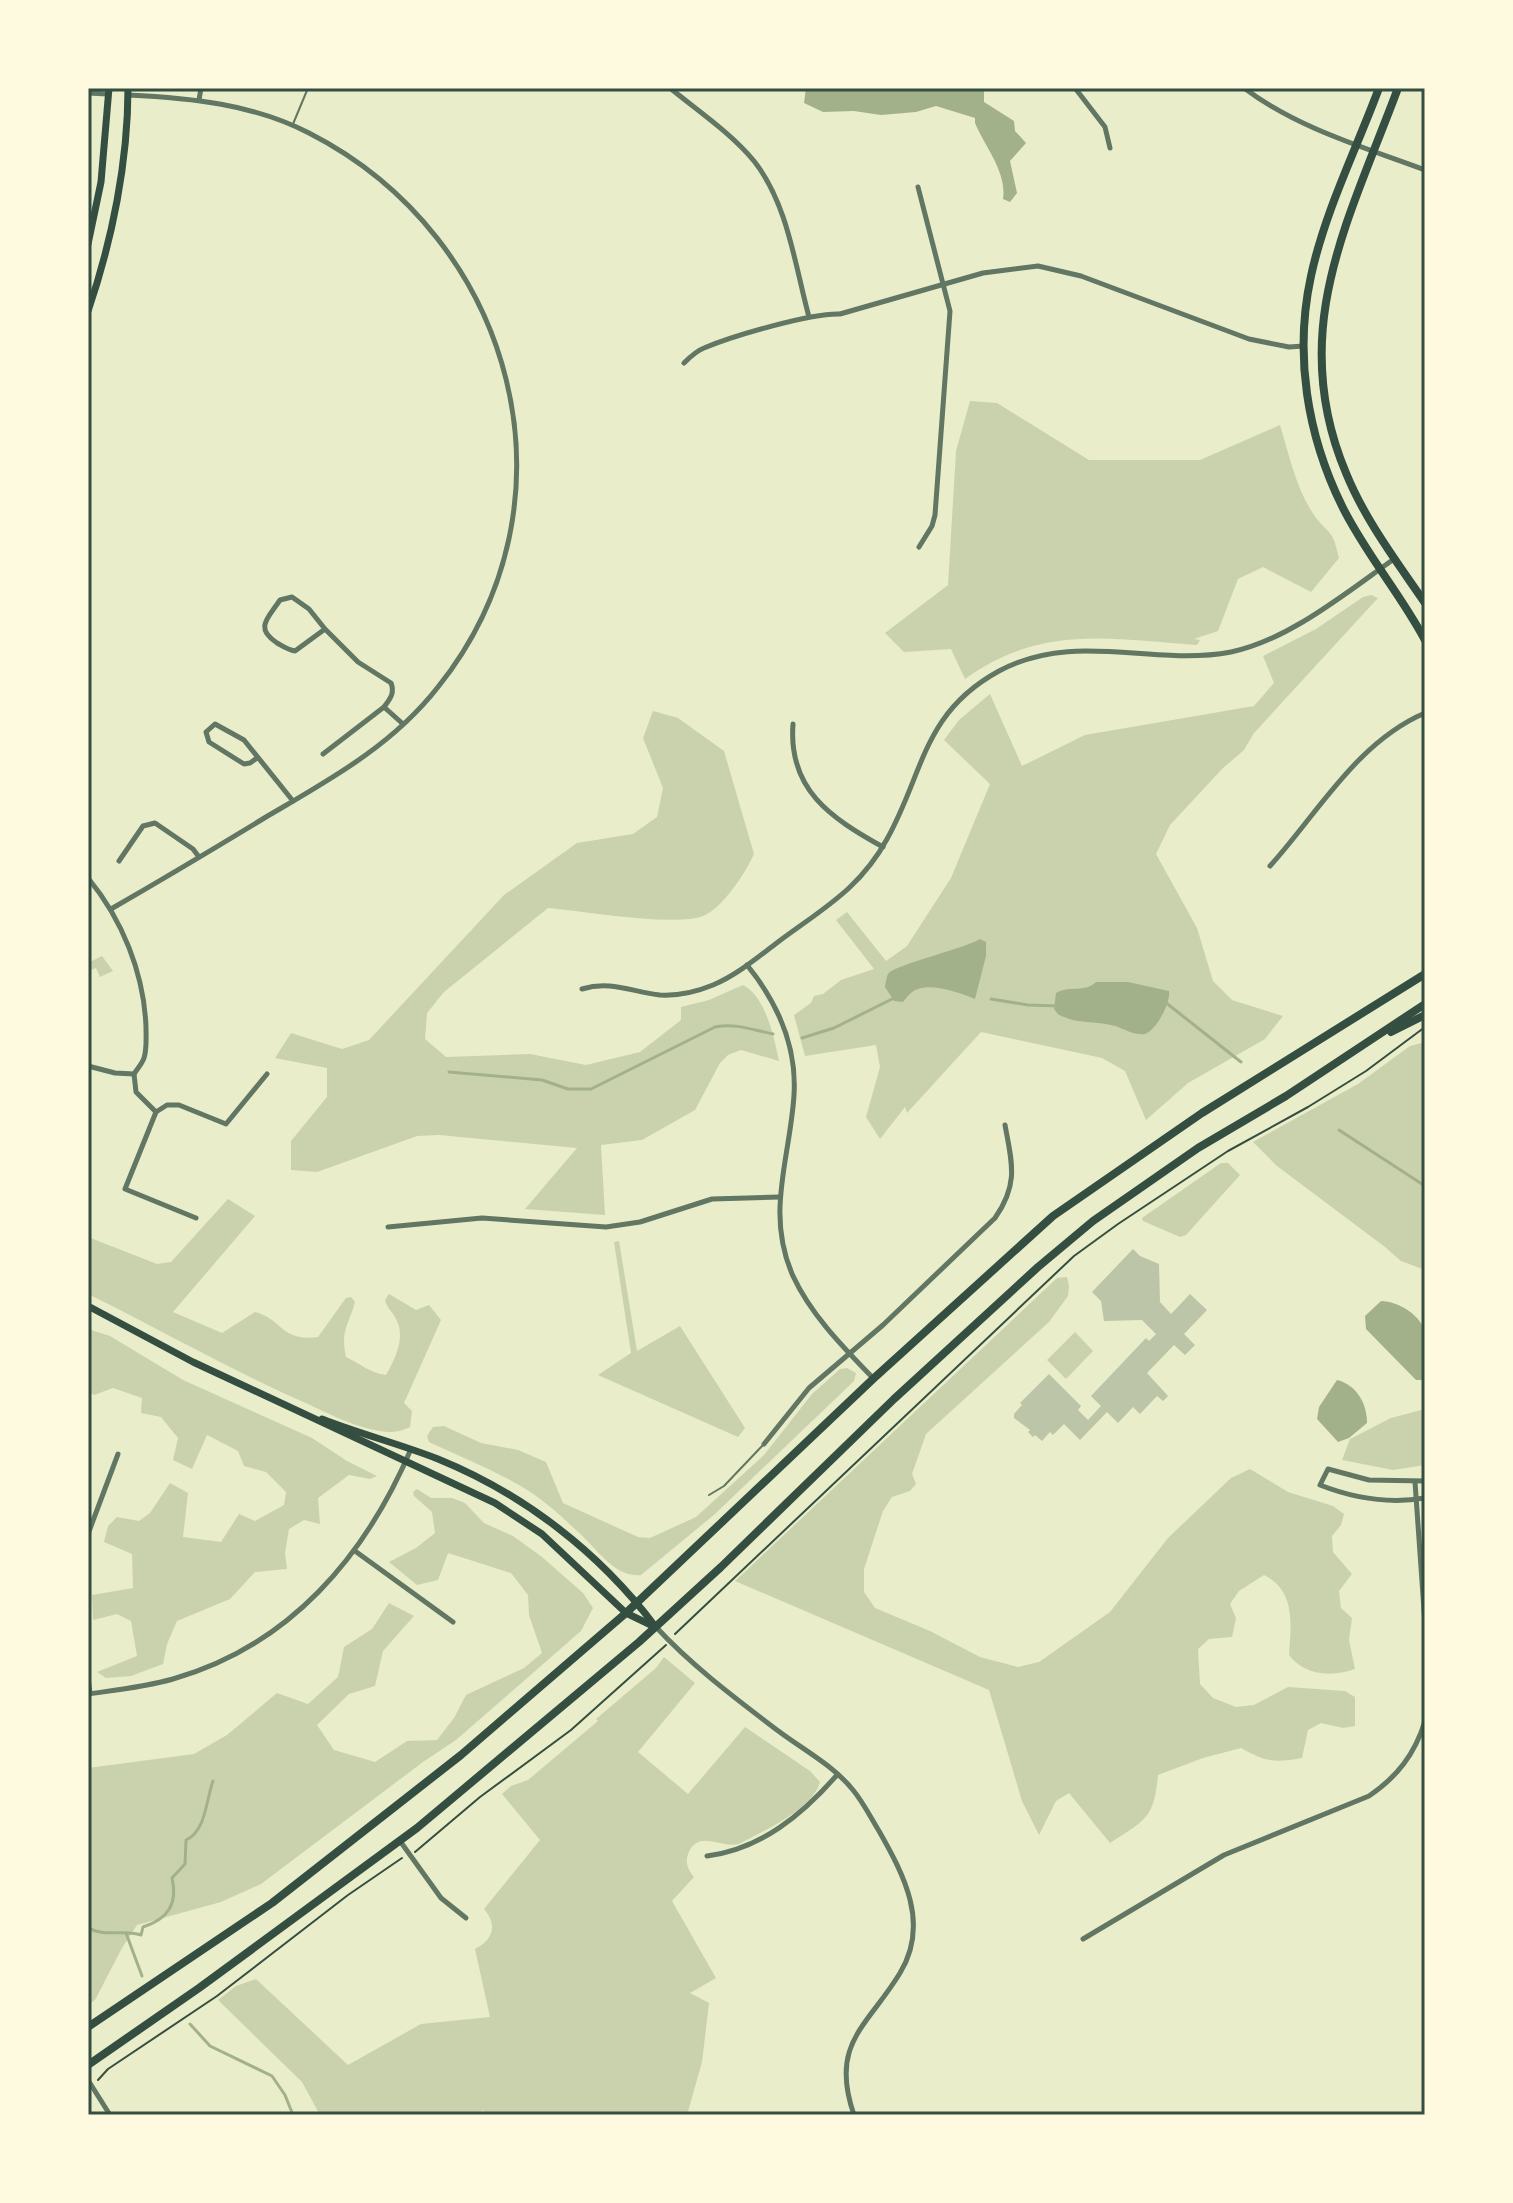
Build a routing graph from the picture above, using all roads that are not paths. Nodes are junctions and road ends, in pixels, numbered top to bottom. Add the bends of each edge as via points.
1 (201, 88) edge
2 (308, 88) edge
3 (670, 88) edge
4 (1075, 88) edge
5 (1244, 88) edge
6 (1379, 88) edge
7 (1398, 88) edge
8 (109, 91) edge
9 (128, 92) edge
10 (88, 93) edge
11 (199, 100) junction
12 (292, 125) junction
13 (1357, 145) junction
14 (1110, 148) dead end
15 (1374, 151) junction
16 (1425, 170) edge
17 (918, 187) dead end
18 (88, 244) edge
19 (945, 285) junction
20 (88, 311) edge
21 (809, 317) junction
22 (1304, 346) junction
23 (684, 363) dead end
24 (919, 547) dead end
25 (1395, 559) junction
26 (1380, 569) junction
27 (1425, 603) edge
28 (325, 629) junction
29 (1425, 640) edge
30 (384, 707) junction
31 (1425, 713) edge
32 (403, 724) junction
33 (793, 724) dead end
34 (323, 754) dead end
35 (257, 758) junction
36 (293, 801) junction
37 (883, 847) junction
38 (199, 857) junction
39 (119, 861) dead end
40 (1270, 866) dead end
41 (88, 878) edge
42 (111, 909) junction
43 (747, 965) junction
44 (1425, 974) edge
45 (582, 989) dead end
46 (1425, 1004) edge
47 (1425, 1015) edge
48 (1365, 1044) junction
49 (88, 1066) edge
50 (134, 1074) junction
51 (267, 1074) dead end
52 (156, 1112) junction
53 (1005, 1125) dead end
54 (779, 1197) junction
55 (196, 1218) dead end
56 (388, 1227) dead end
57 (88, 1306) edge
58 (850, 1354) junction
59 (873, 1379) junction
60 (283, 1404) junction
61 (764, 1444) joint
62 (411, 1449) junction
63 (118, 1454) dead end
64 (406, 1461) junction
65 (1425, 1481) edge
66 (1415, 1482) junction
67 (709, 1495) dead end
68 (1425, 1498) edge
69 (1417, 1500) junction
70 (88, 1534) edge
71 (355, 1551) junction
72 (637, 1602) junction
73 (626, 1613) junction
74 (453, 1622) dead end
75 (1425, 1624) edge
76 (655, 1627) junction
77 (88, 1678) edge
78 (89, 1694) edge
79 (1425, 1721) edge
80 (837, 1775) junction
81 (400, 1840) junction
82 (707, 1856) dead end
83 (466, 1918) dead end
84 (1083, 1939) dead end
85 (88, 2027) edge
86 (88, 2065) edge
87 (88, 2080) edge
88 (110, 2115) edge
89 (854, 2115) edge

1 - 11 street
2 - 12 lane
3 - 21 street via 740,146 768,181
4 - 14 street via 1105,127
5 - 13 street via 1292,117
6 - 13 main road
7 - 15 main road
8 - 9 main road
8 - 10 street
8 - 18 main road via 101,182
9 - 11 street
9 - 20 main road via 117,196
11 - 12 street
12 - 32 street via 376,174 432,229 478,300 510,396 515,493 501,564 466,645 439,687
13 - 15 street
13 - 22 main road via 1316,255
15 - 16 street
15 - 25 main road via 1332,266 1322,319 1322,367 1329,420 1345,472
17 - 19 street
19 - 21 street via 840,314
19 - 22 street via 1000,269 1050,268 1249,339
19 - 24 street via 950,311 935,515
21 - 23 street via 704,348
22 - 26 main road via 1304,377 1319,450 1343,507
25 - 26 street
25 - 27 main road
26 - 29 main road
26 - 37 street via 1293,627 1244,649 1190,656 1068,650 1029,658 996,673 963,697 936,731
28 - 28 street via 290,651 267,636 264,623 280,600 292,597
28 - 30 street via 358,662 391,683 392,697
30 - 32 street
30 - 34 street
31 - 40 street via 1380,741 1352,767
32 - 36 street via 352,767
33 - 37 street via 794,759 809,790 827,811
35 - 35 street via 244,740 221,725 211,725 206,732 209,742 244,764
35 - 36 street
36 - 38 street
37 - 43 street via 842,897
38 - 39 street via 148,823
38 - 42 street
41 - 42 street
42 - 50 street via 144,1000 146,1050
43 - 45 street via 717,984 686,994 659,995 606,984
43 - 54 street via 777,1009 792,1059 794,1096
44 - 59 main road via 1202,1113 1053,1216
46 - 48 main road
47 - 48 main road
48 - 76 main road via 1198,1148 1065,1243
49 - 50 street
50 - 52 street via 136,1092
51 - 52 street via 226,1124 179,1105
52 - 55 street via 125,1189
53 - 58 street via 1012,1167 1007,1201 977,1237
54 - 56 street via 712,1199 606,1227 482,1218
54 - 58 street via 793,1276
57 - 60 main road
58 - 59 street
58 - 61 street via 809,1388
59 - 72 main road
60 - 62 main road
60 - 64 main road
61 - 67 lane
62 - 64 street
62 - 72 main road via 528,1505
63 - 70 street
64 - 71 street
64 - 73 main road via 520,1518
65 - 66 street
66 - 69 street
66 - 69 street via 1369,1480 1328,1469 1320,1485 1367,1498
68 - 69 street
69 - 75 street
71 - 74 street
71 - 78 street via 305,1606 241,1650 173,1679
72 - 73 main road
72 - 76 main road
73 - 76 main road
73 - 85 main road via 461,1755 272,1903
76 - 80 street
76 - 81 main road
77 - 78 street
79 - 84 street via 1406,1762 1369,1796 1224,1855
80 - 82 street via 780,1828 741,1849
80 - 89 street via 852,1789 897,1862 908,1888 914,1929 906,1961 858,2029 850,2050 846,2087
81 - 83 street via 441,1898
81 - 86 main road
87 - 88 street

